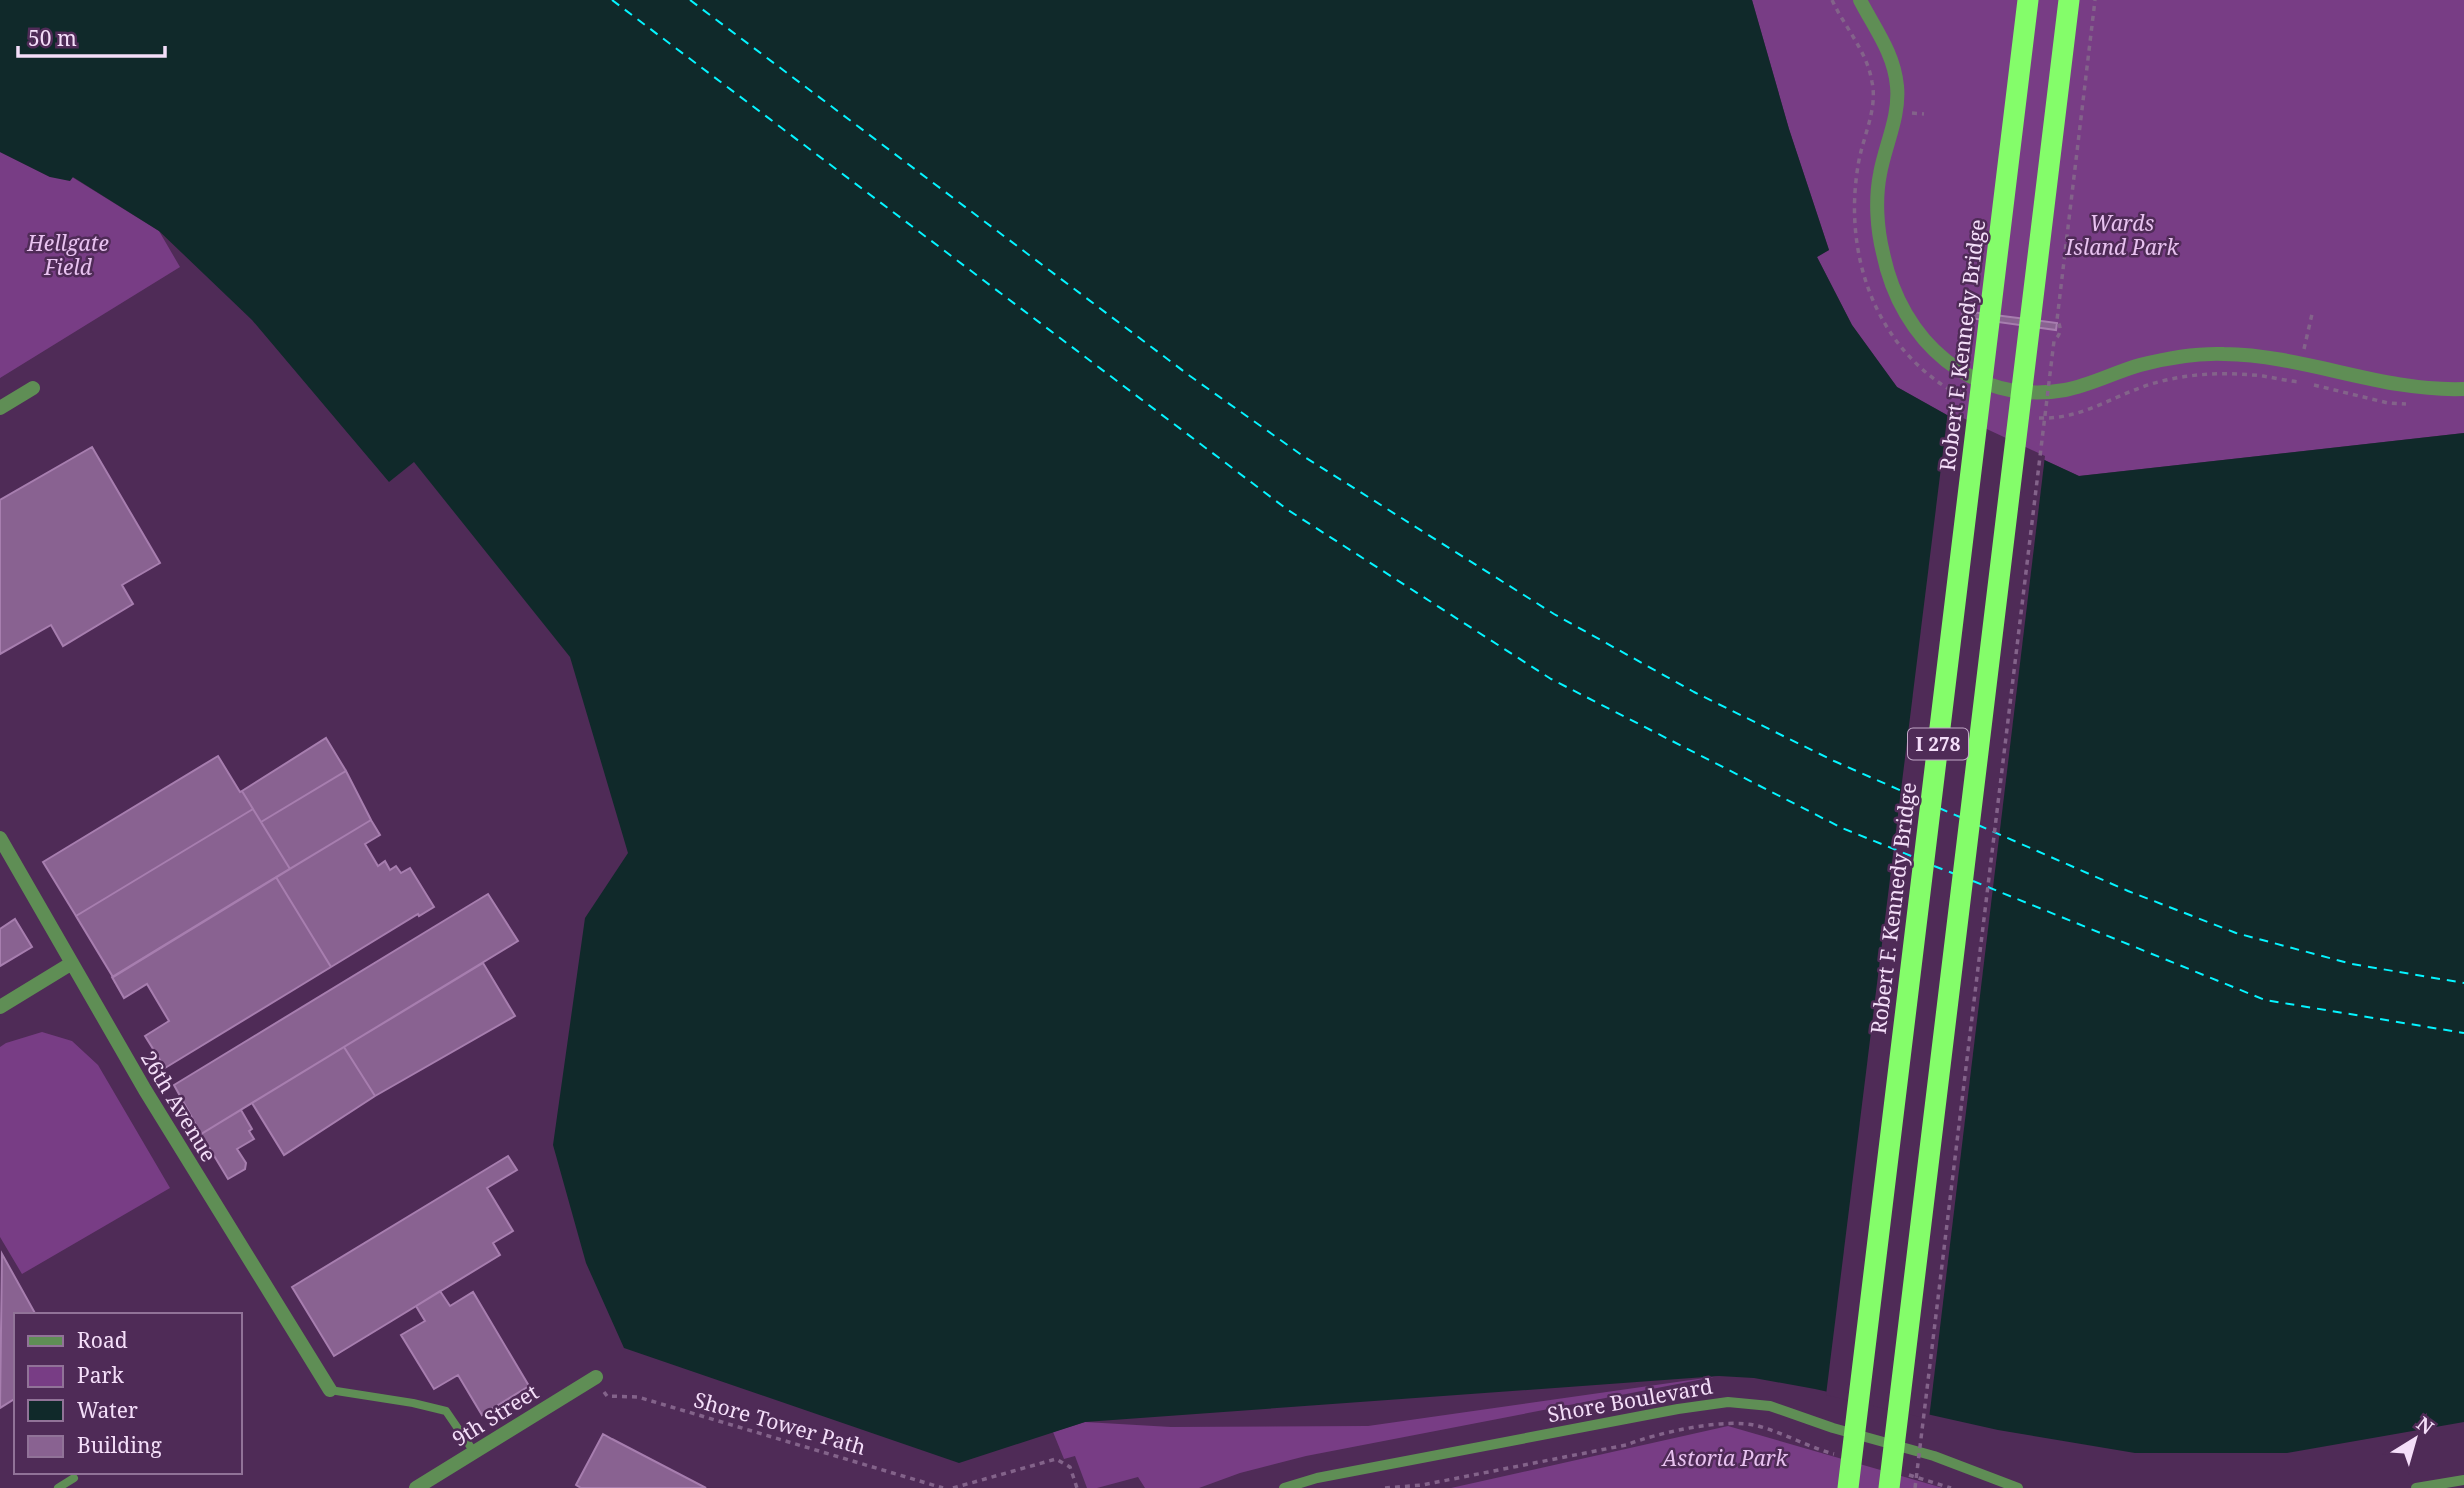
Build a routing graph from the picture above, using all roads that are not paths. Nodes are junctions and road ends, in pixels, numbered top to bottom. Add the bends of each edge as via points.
1 (1860, 0) edge
2 (2028, 0) edge
3 (2069, 0) edge
4 (33, 388) dead end
5 (2464, 389) edge
6 (0, 408) edge
7 (0, 838) edge
8 (72, 963) junction
9 (0, 1007) edge
10 (596, 1377) dead end
11 (330, 1390) joint
12 (474, 1452) junction
13 (74, 1478) dead end
14 (2464, 1479) edge
15 (58, 1488) edge
16 (416, 1488) edge
17 (1284, 1488) edge
18 (1848, 1488) edge
19 (1889, 1488) edge
20 (2018, 1488) edge
21 (2416, 1488) edge

1 - 5 street via 1892,59 1898,89 1897,111 1880,175 1882,253 1904,312 1949,365 1990,386 2043,392 2066,390 2150,363 2223,354 2301,362 2391,384
2 - 18 highway, Robert F. Kennedy Bridge / I 278, bridge
3 - 19 highway, I 278, bridge
4 - 6 street
7 - 8 street, 26th Avenue
8 - 9 street
8 - 11 street, 26th Avenue via 194,1172
10 - 12 street, 9th Street
11 - 12 lane via 446,1411
12 - 16 street, 9th Street
13 - 15 lane
14 - 21 street
17 - 20 street, Shore Boulevard via 1728,1402 1770,1406 1934,1456

